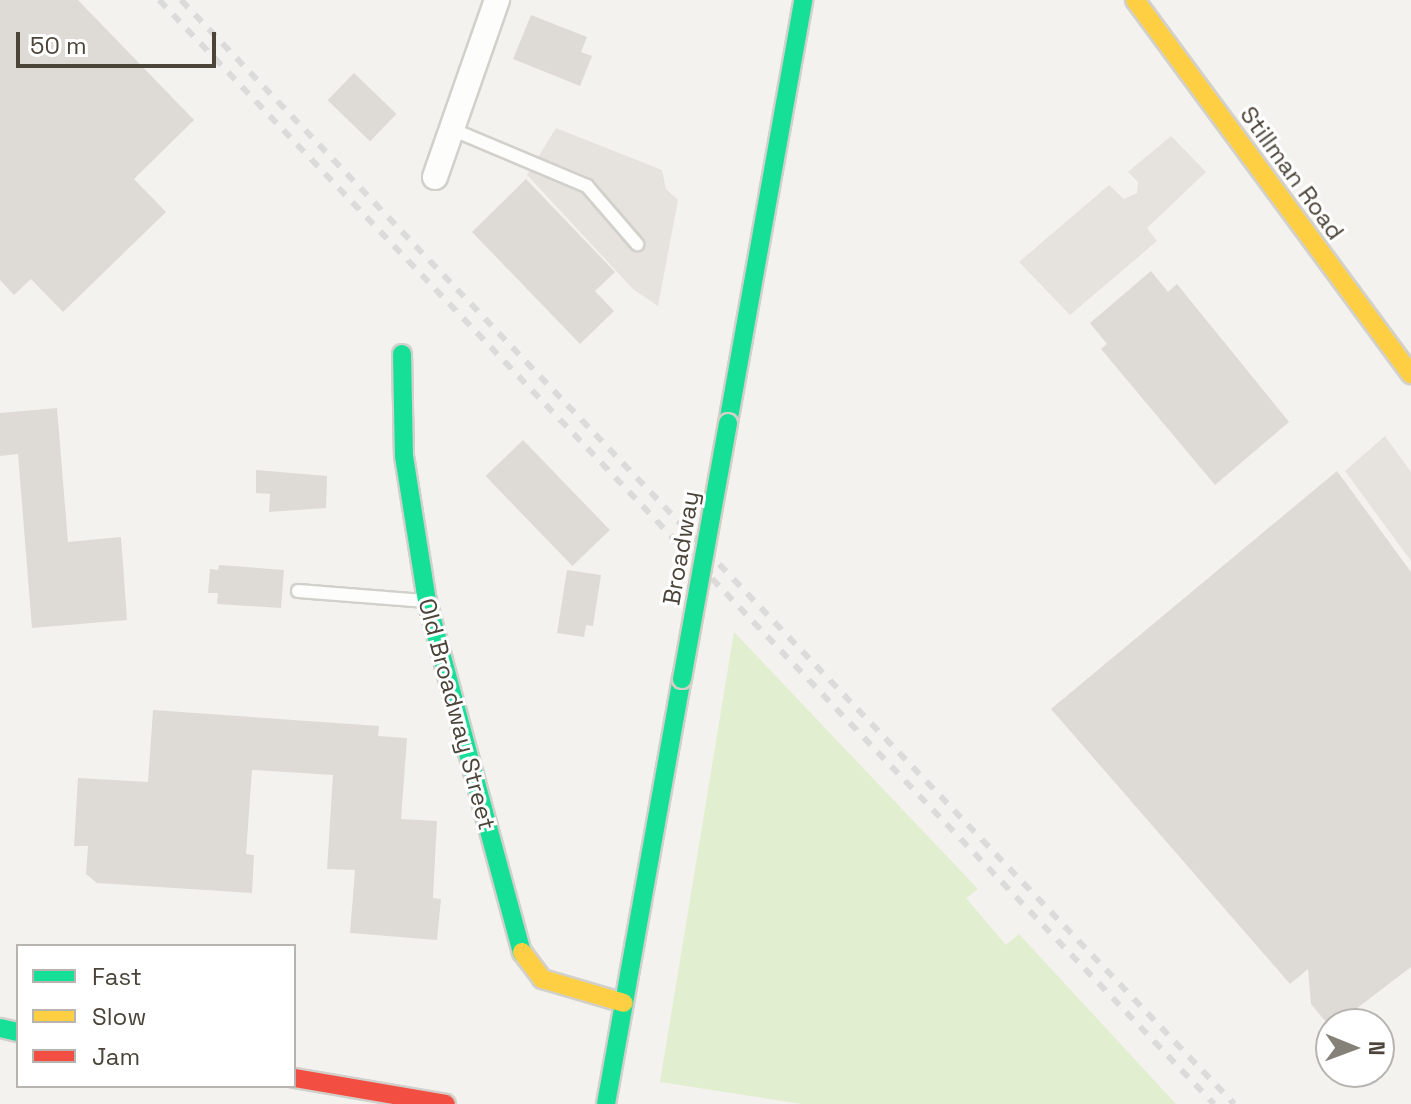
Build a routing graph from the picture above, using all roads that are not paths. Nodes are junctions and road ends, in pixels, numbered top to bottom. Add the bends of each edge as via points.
1 (497, 0) edge
2 (803, 0) edge
3 (1135, 0) edge
4 (449, 128) junction
5 (435, 177) dead end
6 (637, 244) dead end
7 (402, 354) dead end
8 (1411, 374) edge
9 (298, 591) dead end
10 (427, 601) junction
11 (624, 1003) junction
12 (296, 1078) edge
13 (446, 1104) edge
14 (606, 1104) edge

1 - 4 street
2 - 11 main road, Broadway, bridge
3 - 8 main road, Stillman Road
4 - 5 street
4 - 6 lane via 587,186
7 - 10 main road, Old Broadway Street via 404,456
9 - 10 lane
10 - 11 main road, Old Broadway Street via 520,950 533,972 553,985
11 - 14 main road, Broadway
12 - 13 main road

